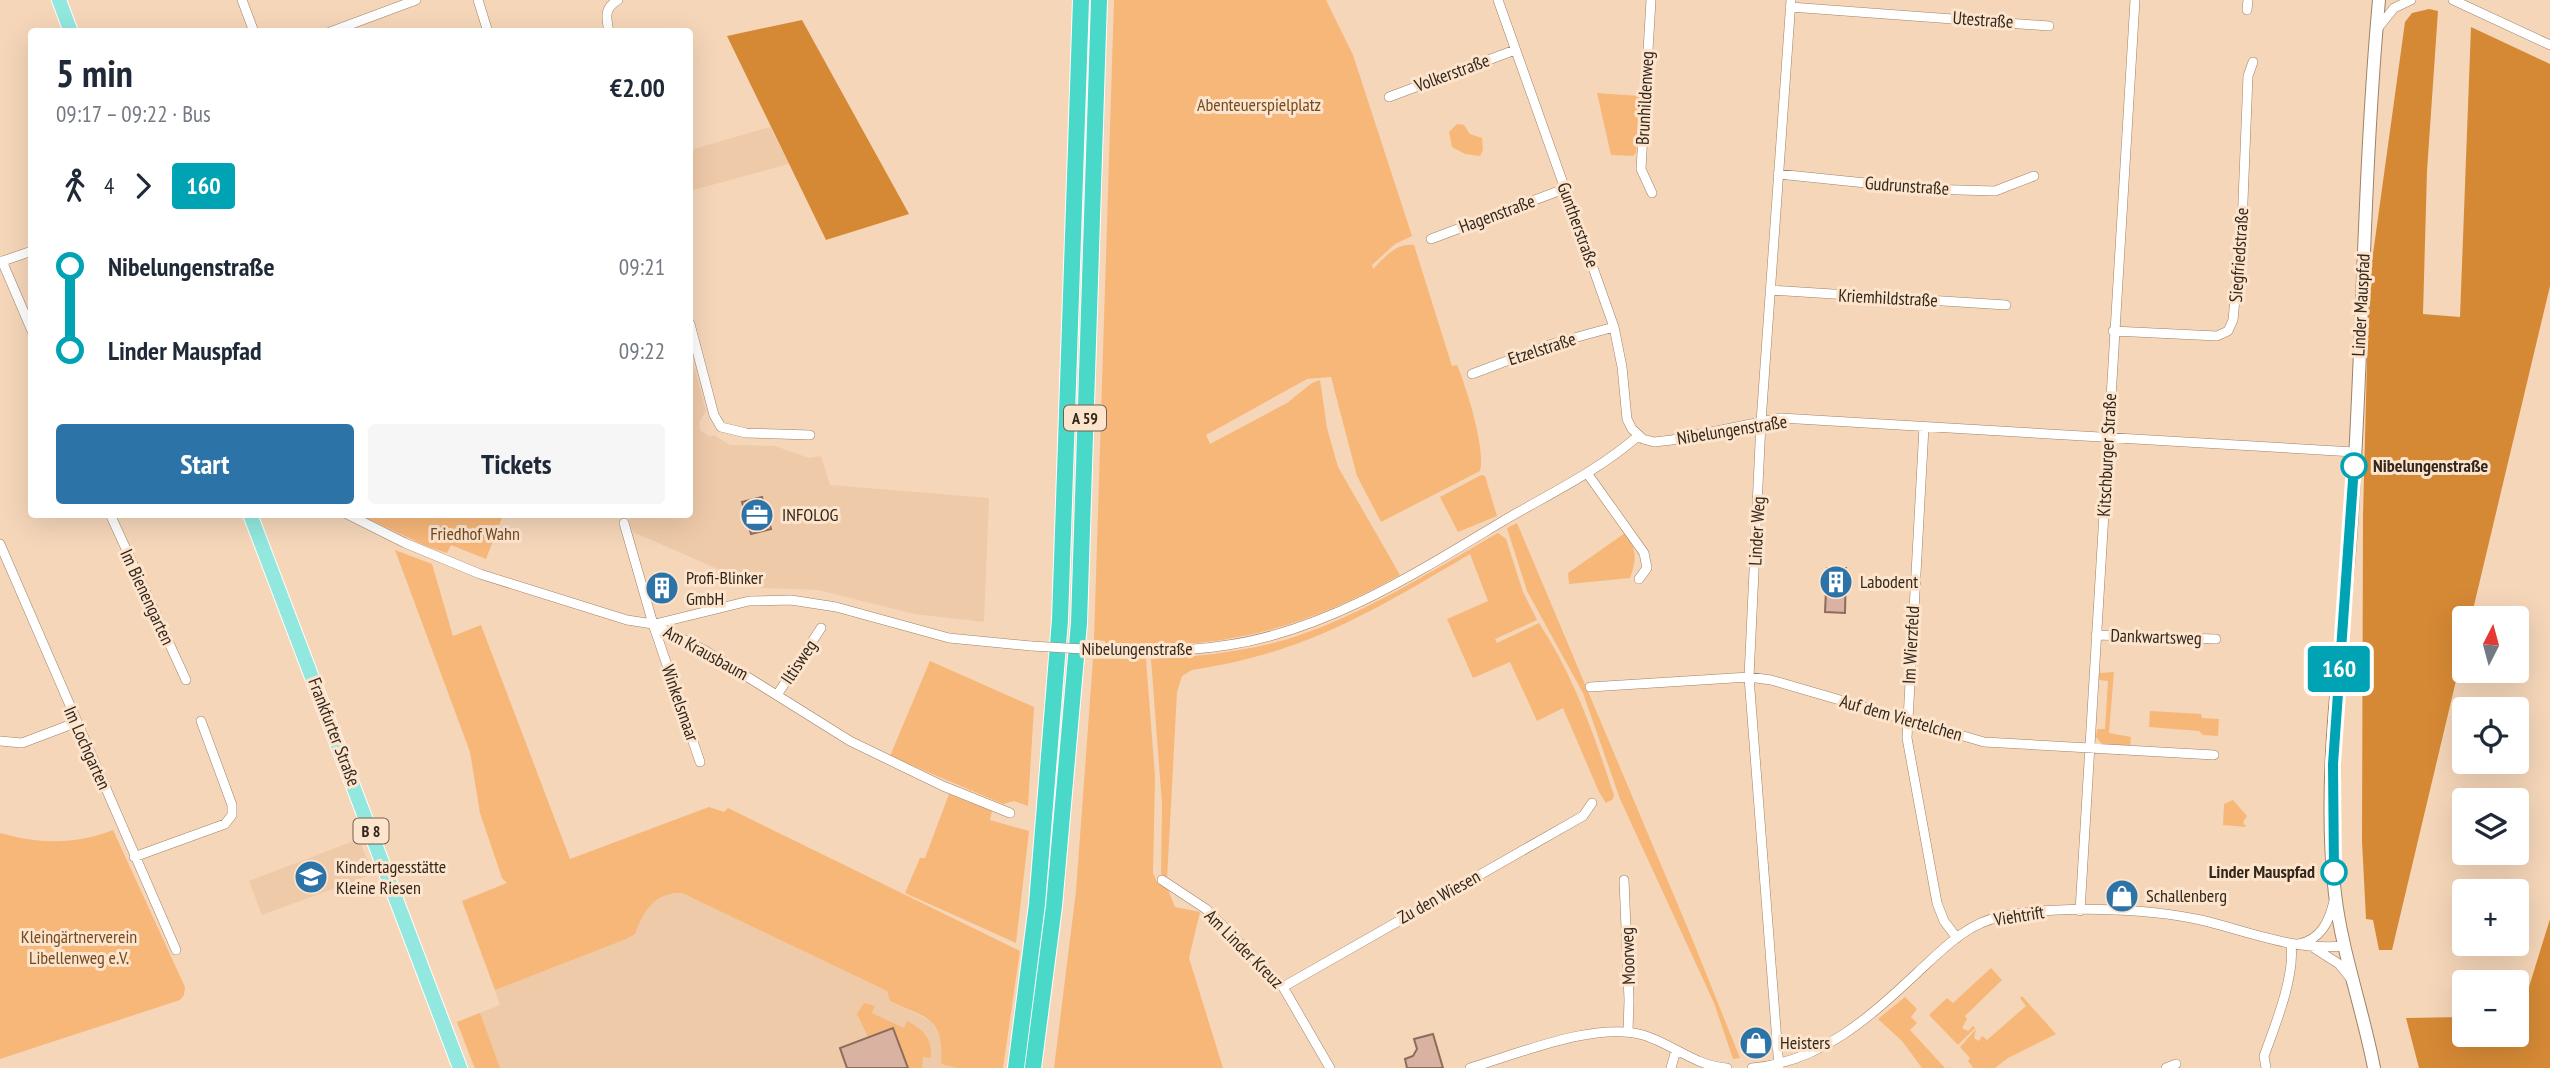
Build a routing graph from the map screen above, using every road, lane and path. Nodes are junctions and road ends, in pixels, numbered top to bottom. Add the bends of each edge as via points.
1 (59, 0) edge
2 (242, 0) edge
3 (416, 0) edge
4 (478, 0) edge
5 (618, 0) edge
6 (1081, 0) edge
7 (1100, 0) edge
8 (1498, 0) edge
9 (1651, 0) edge
10 (2135, 0) edge
11 (2379, 0) edge
12 (2411, 0) edge
13 (2453, 0) edge
14 (1791, 4) edge
15 (2049, 26) dead end
16 (70, 28) edge
17 (252, 28) edge
18 (341, 28) edge
19 (487, 28) edge
20 (608, 28) edge
21 (2377, 30) junction
22 (2550, 45) edge
23 (1515, 50) junction
24 (2253, 62) dead end
25 (1389, 97) dead end
26 (1778, 174) junction
27 (2034, 177) dead end
28 (1564, 190) junction
29 (1652, 193) dead end
30 (1431, 239) dead end
31 (28, 252) edge
32 (1, 261) edge
33 (1770, 290) junction
34 (2006, 305) dead end
35 (28, 322) edge
36 (1614, 327) junction
37 (2113, 331) junction
38 (693, 335) edge
39 (1472, 374) dead end
40 (1761, 422) junction
41 (1924, 427) junction
42 (810, 435) dead end
43 (1638, 436) junction
44 (2108, 438) junction
45 (2354, 452) junction
46 (1587, 473) junction
47 (112, 518) edge
48 (252, 518) edge
49 (354, 518) edge
50 (624, 523) dead end
51 (0, 544) edge
52 (1639, 579) dead end
53 (653, 624) junction
54 (821, 628) dead end
55 (2096, 635) junction
56 (2216, 639) dead end
57 (1749, 677) junction
58 (186, 680) dead end
59 (1590, 687) dead end
60 (776, 695) junction
61 (1906, 720) junction
62 (201, 721) dead end
63 (75, 723) junction
64 (0, 741) edge
65 (2089, 749) junction
66 (2214, 755) dead end
67 (700, 762) dead end
68 (1591, 803) dead end
69 (1010, 813) dead end
70 (134, 857) junction
71 (1162, 880) dead end
72 (1624, 880) dead end
73 (2335, 896) junction
74 (2080, 911) junction
75 (1957, 937) junction
76 (2289, 945) junction
77 (2345, 946) junction
78 (2312, 947) junction
79 (176, 950) dead end
80 (1283, 987) junction
81 (2357, 989) junction
82 (1628, 1032) junction
83 (1676, 1050) junction
84 (2176, 1064) dead end
85 (1779, 1065) edge
86 (460, 1068) edge
87 (1016, 1068) edge
88 (1034, 1068) edge
89 (1330, 1068) edge
90 (1470, 1068) edge
91 (1671, 1068) edge
92 (1727, 1068) edge
93 (1752, 1068) edge
94 (2166, 1068) edge
95 (2266, 1068) edge
96 (2374, 1068) edge

1 - 16 main road
2 - 17 street
3 - 18 street
4 - 19 street
5 - 20 street via 605,15
6 - 87 highway, A 59 via 1060,620 1037,904
7 - 88 highway, A 59 via 1079,623 1054,906
8 - 23 street, Guntherstraße
9 - 29 street, Brunhildenweg via 1642,169
10 - 37 street, Kitschburger Straße
11 - 21 street, Linder Mauspfad
12 - 21 street via 2395,8
13 - 22 street
14 - 15 street, Utestraße
14 - 26 street, Linder Weg
21 - 45 street, Linder Mauspfad
23 - 25 street, Volkerstraße
23 - 28 street, Guntherstraße
24 - 37 street, Siegfriedstraße via 2248,76 2234,320 2228,331 2217,336
26 - 27 street, Gudrunstraße via 1994,191
26 - 33 street, Linder Weg
28 - 30 street, Hagenstraße
28 - 36 street, Guntherstraße
31 - 32 street
32 - 35 street
33 - 34 street, Kriemhildstraße
33 - 40 street, Linder Weg
36 - 39 street, Etzelstraße
36 - 43 street, Guntherstraße via 1627,419
37 - 44 street, Kitschburger Straße
38 - 42 street via 721,427 746,433
40 - 41 street, Nibelungenstraße via 1781,418
40 - 43 street, Nibelungenstraße via 1654,442
40 - 57 street, Linder Weg
41 - 44 street, Nibelungenstraße
41 - 61 street, Im Wierzfeld
43 - 46 street, Nibelungenstraße
44 - 45 street, Nibelungenstraße
44 - 55 street, Kitschburger Straße
45 - 73 street, Linder Mauspfad via 2333,764
46 - 52 street via 1644,553 1647,568
46 - 53 street, Nibelungenstraße, bridge via 1370,597 1310,623 1231,645 1148,652 949,638 836,607 791,600 749,601
47 - 58 street, Im Bienengarten
48 - 86 main road, Frankfurter Straße / B 8
49 - 53 street, Am Krausbaum via 480,574
50 - 53 street, Winkelsmaar
51 - 63 street, Im Lochgarten
53 - 60 street, Am Krausbaum
53 - 67 street, Winkelsmaar
54 - 60 street, Iltisweg
55 - 56 street, Dankwartsweg
55 - 65 street, Kitschburger Straße
57 - 59 street, Auf dem Viertelchen
57 - 61 street, Auf dem Viertelchen
57 - 85 street, Linder Weg
60 - 69 street, Am Krausbaum via 850,741
61 - 65 street, Auf dem Viertelchen via 1983,742
61 - 75 street, Im Wierzfeld via 1937,903
62 - 70 street via 232,815 225,824
63 - 64 street via 22,743
63 - 70 street, Im Lochgarten
65 - 66 street, Auf dem Viertelchen
65 - 74 street, Kitschburger Straße
68 - 80 street, Zu den Wiesen via 1583,816
70 - 79 street, Im Lochgarten
71 - 80 street, Am Linder Kreuz via 1206,909
72 - 82 street, Moorweg
73 - 76 street via 2324,930 2312,940
73 - 77 street, Linder Mauspfad
74 - 75 street, Viehtrift via 1999,917
74 - 76 street, Viehtrift via 2185,917
75 - 85 street, Viehtrift via 1855,1028
76 - 78 street, Viehtrift
76 - 95 street via 2292,961 2264,1056
77 - 78 street, Viehtrift
77 - 81 street, Linder Mauspfad
78 - 81 street via 2339,964
80 - 89 street, Am Linder Kreuz
81 - 96 street, Linder Mauspfad
82 - 83 street
82 - 90 street via 1596,1032
83 - 91 street
83 - 92 street via 1702,1063
84 - 94 street
85 - 93 street, Viehtrift

